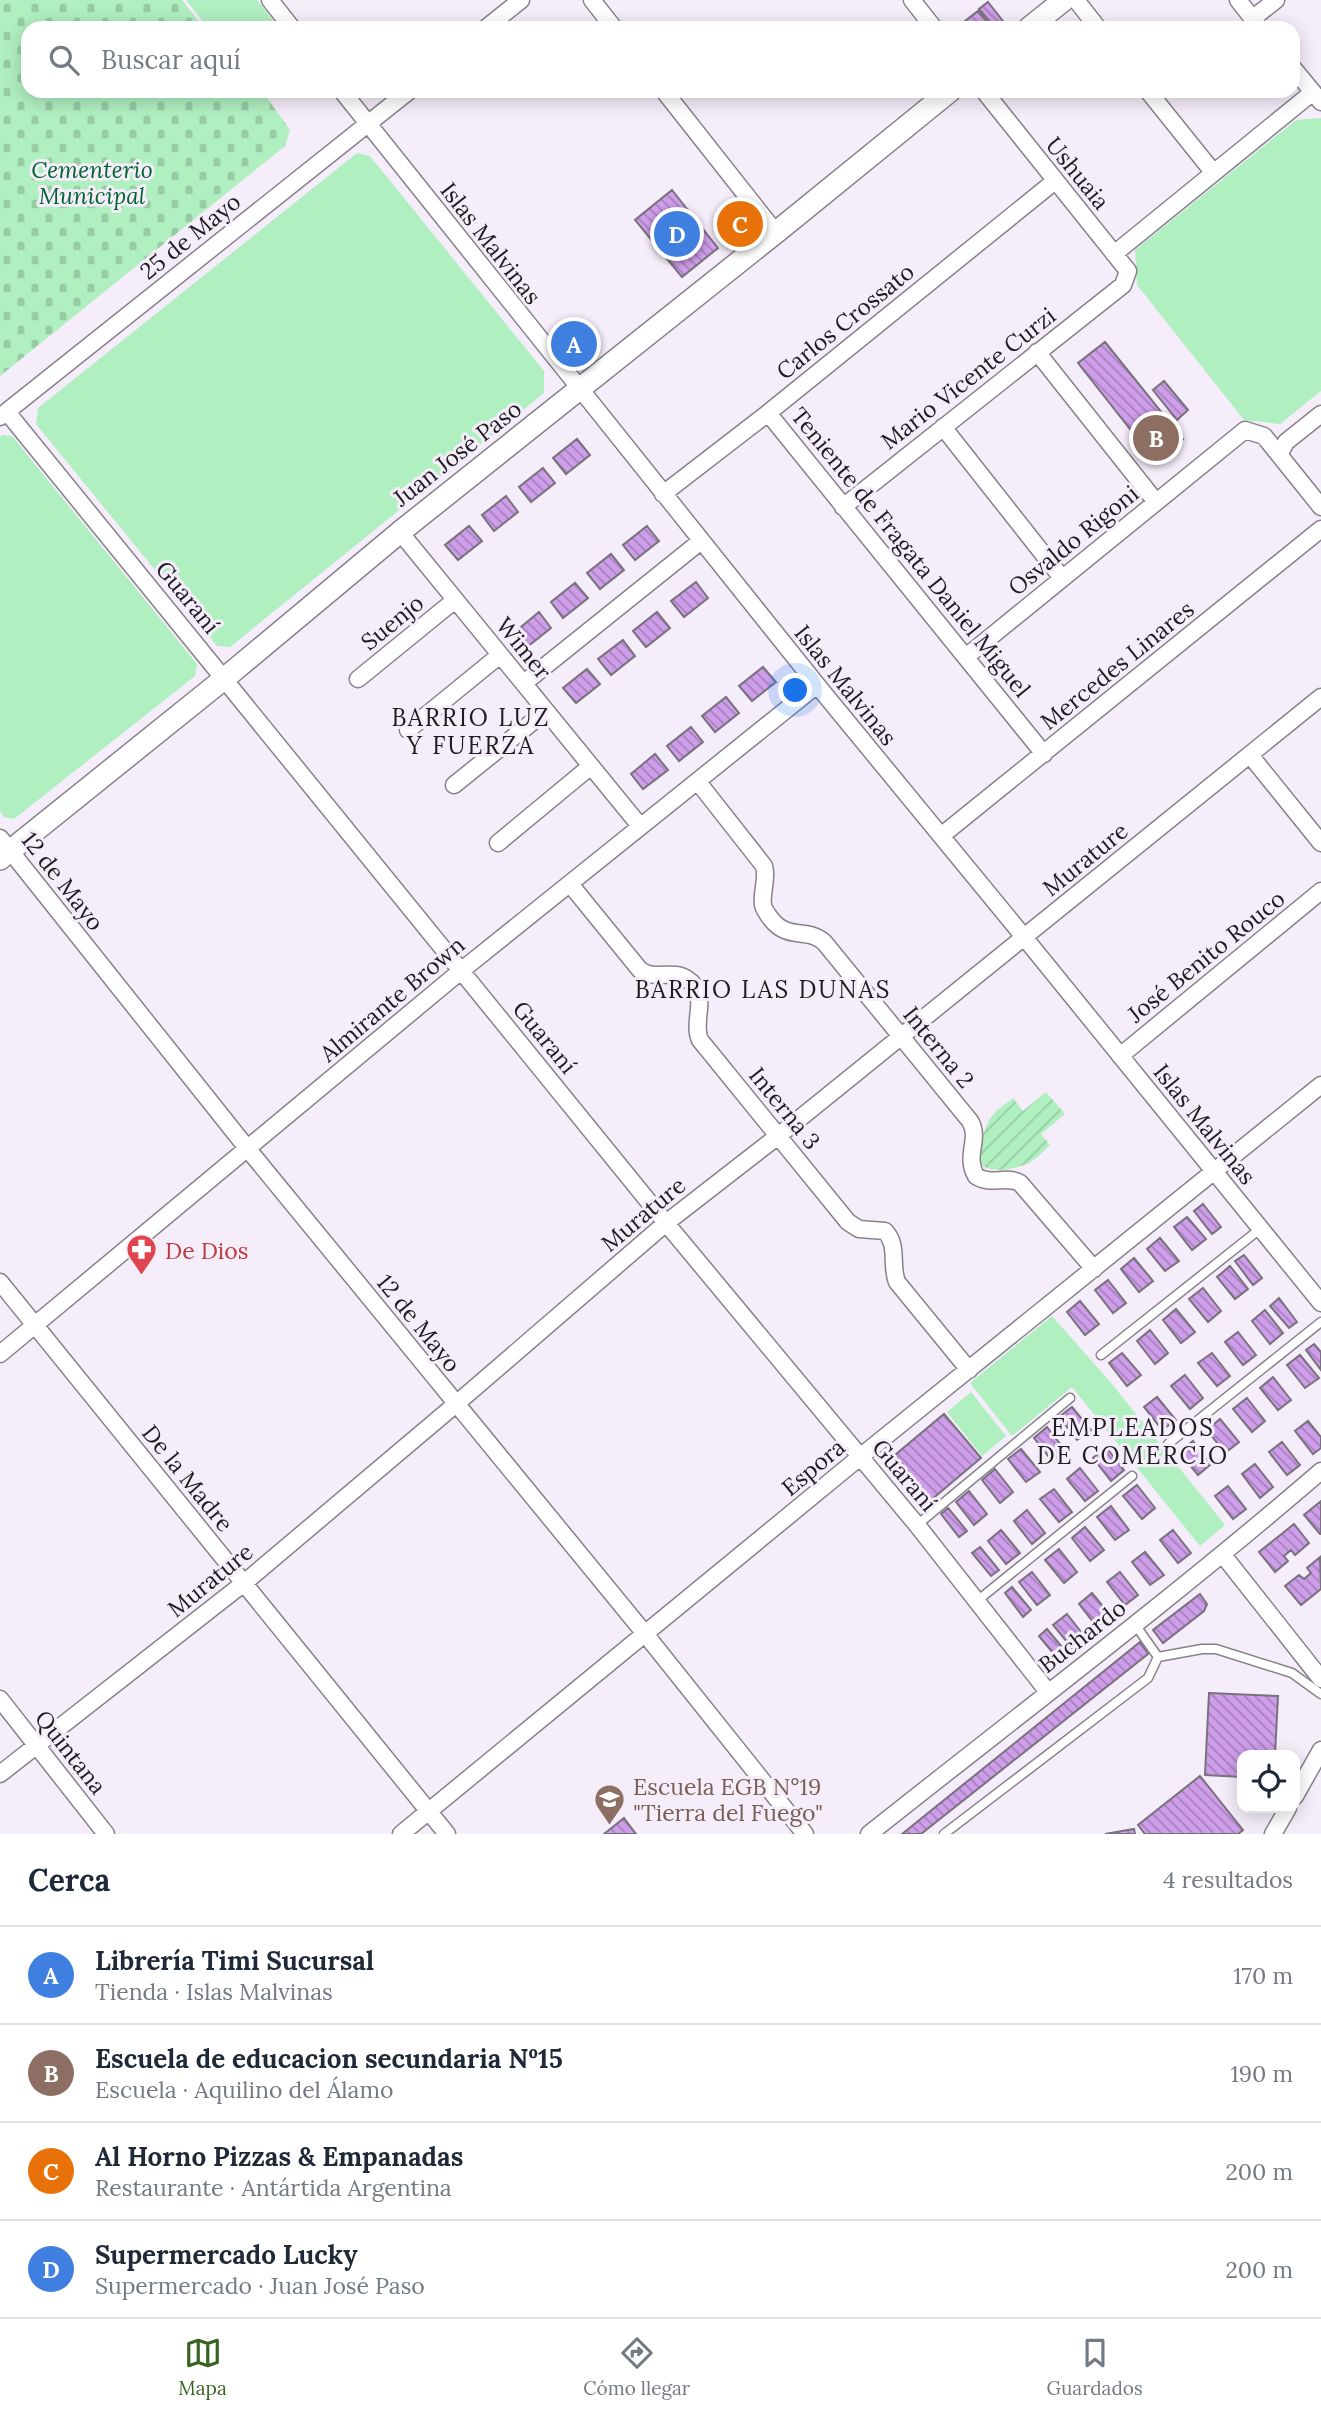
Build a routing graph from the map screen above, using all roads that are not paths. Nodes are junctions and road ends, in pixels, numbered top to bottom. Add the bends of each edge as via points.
1 (270, 0) edge
2 (521, 0) edge
3 (592, 0) edge
4 (912, 0) edge
5 (1064, 0) edge
6 (1076, 0) edge
7 (1238, 0) edge
8 (1276, 0) edge
9 (286, 21) edge
10 (495, 21) edge
11 (608, 21) edge
12 (928, 21) edge
13 (1038, 21) edge
14 (1092, 21) edge
15 (1254, 21) edge
16 (1258, 21) edge
17 (1300, 76) edge
18 (1317, 97) edge
19 (348, 98) edge
20 (400, 98) edge
21 (670, 98) edge
22 (941, 98) edge
23 (990, 98) edge
24 (1154, 98) edge
25 (368, 124) junction
26 (1213, 172) junction
27 (1055, 181) junction
28 (776, 233) junction
29 (1114, 254) junction
30 (1123, 285) joint
31 (1037, 352) junction
32 (579, 390) junction
33 (768, 413) junction
34 (4, 414) edge
35 (1321, 414) edge
36 (943, 427) junction
37 (1279, 455) junction
38 (663, 494) junction
39 (1156, 502) junction
40 (843, 507) junction
41 (1321, 507) edge
42 (1321, 529) edge
43 (400, 532) junction
44 (701, 541) junction
45 (1062, 578) junction
46 (455, 600) junction
47 (500, 655) junction
48 (967, 656) junction
49 (225, 677) junction
50 (358, 679) dead end
51 (524, 683) junction
52 (817, 685) junction
53 (1321, 697) edge
54 (546, 711) junction
55 (408, 730) dead end
56 (1044, 754) junction
57 (1250, 755) junction
58 (591, 766) junction
59 (698, 782) junction
60 (454, 785) dead end
61 (640, 826) junction
62 (941, 836) junction
63 (498, 843) dead end
64 (1321, 844) edge
65 (3, 849) edge
66 (570, 884) junction
67 (1321, 891) edge
68 (1024, 937) junction
69 (462, 970) junction
70 (901, 1036) junction
71 (1120, 1056) junction
72 (1321, 1085) edge
73 (778, 1136) junction
74 (247, 1148) junction
75 (1213, 1170) junction
76 (666, 1223) junction
77 (1261, 1228) junction
78 (1094, 1269) junction
79 (0, 1282) edge
80 (1315, 1284) edge
81 (1321, 1303) edge
82 (1321, 1322) edge
83 (36, 1326) junction
84 (0, 1354) edge
85 (1101, 1356) dead end
86 (969, 1370) junction
87 (1070, 1398) dead end
88 (456, 1404) junction
89 (1168, 1444) dead end
90 (860, 1457) junction
91 (1321, 1471) edge
92 (1132, 1476) dead end
93 (917, 1525) junction
94 (1223, 1555) junction
95 (243, 1583) junction
96 (977, 1601) junction
97 (1134, 1623) junction
98 (646, 1635) junction
99 (1158, 1657) junction
100 (1321, 1679) edge
101 (1048, 1692) junction
102 (1321, 1694) edge
103 (0, 1699) edge
104 (37, 1746) junction
105 (1321, 1750) edge
106 (0, 1774) edge
107 (1300, 1787) edge
108 (428, 1811) junction
109 (1285, 1813) edge
110 (106, 1834) edge
111 (401, 1834) edge
112 (447, 1834) edge
113 (805, 1834) edge
114 (869, 1834) edge
115 (944, 1834) edge
116 (1273, 1834) edge

1 - 9 street
2 - 10 street
3 - 11 street
4 - 12 street
5 - 13 main road
6 - 14 street
7 - 15 street
8 - 16 street
17 - 18 street
18 - 26 street
19 - 25 street, Islas Malvinas
20 - 25 street, 25 de Mayo
21 - 28 street
22 - 28 main road, Juan José Paso
23 - 27 street, Ushuaia
24 - 26 street
25 - 32 street, Islas Malvinas
25 - 34 street, 25 de Mayo
26 - 29 street
27 - 29 street, Ushuaia
27 - 33 street, Carlos Crossato
28 - 32 main road, Juan José Paso
29 - 30 street, Ushuaia via 1128,271
30 - 31 street, Mario Vicente Curzi
31 - 36 street, Mario Vicente Curzi
31 - 39 street
32 - 38 street, Islas Malvinas
32 - 43 main road, Juan José Paso
33 - 38 street, Carlos Crossato
33 - 40 street, Teniente de Fragata Daniel Miguel
34 - 49 street, Guaraní
35 - 37 street via 1286,442
36 - 40 street, Mario Vicente Curzi
36 - 45 street
37 - 39 street, Osvaldo Rigoni via 1265,436 1245,430
37 - 41 street
38 - 44 street, Islas Malvinas
39 - 45 street, Osvaldo Rigoni
40 - 48 street, Teniente de Fragata Daniel Miguel
42 - 56 street, Mercedes Linares
43 - 46 street, Wimer
43 - 49 main road, Juan José Paso
44 - 51 street
44 - 52 street, Islas Malvinas
45 - 48 street, Osvaldo Rigoni
46 - 47 street, Wimer
46 - 50 street, Suenjo
47 - 51 street, Wimer
47 - 55 street
48 - 56 street, Teniente de Fragata Daniel Miguel
49 - 65 main road, Juan José Paso
49 - 69 street, Guaraní
51 - 54 street, Wimer
52 - 59 street, Almirante Brown
52 - 62 street, Islas Malvinas
53 - 57 street, Murature
54 - 58 street, Wimer
54 - 60 street
56 - 62 street, Mercedes Linares
57 - 64 street
57 - 68 street, Murature
58 - 61 street, Wimer
58 - 63 street
59 - 61 street, Almirante Brown
59 - 70 street, Interna 2 via 764,866 764,908 771,919 780,929 810,934 824,942
61 - 66 street, Almirante Brown
62 - 68 street, Islas Malvinas
65 - 74 street, 12 de Mayo
66 - 69 street, Almirante Brown
66 - 73 street, Interna 3 via 640,971 677,975 691,982 701,1003 696,1027 700,1040
67 - 71 street, José Benito Rouco
68 - 70 street, Murature
68 - 71 street, Islas Malvinas
69 - 74 street, Almirante Brown
69 - 76 street, Guaraní
70 - 73 street, Murature
70 - 78 street, Interna 2 via 974,1127 971,1160 976,1176 1020,1183
71 - 75 street, Islas Malvinas
72 - 75 street, Espora
73 - 76 street, Murature
73 - 86 street, Interna 3 via 854,1226 885,1231 892,1238 897,1282
74 - 83 street, Almirante Brown
74 - 88 street, 12 de Mayo
75 - 77 street, Islas Malvinas
75 - 78 street, Espora
76 - 88 street, Murature
76 - 90 street, Guaraní
77 - 80 street, Islas Malvinas
77 - 85 lane
78 - 86 street, Espora
79 - 83 street, De la Madre
80 - 81 street, Islas Malvinas
82 - 89 lane
83 - 84 street, Almirante Brown
83 - 95 street, De la Madre
86 - 90 street, Espora
87 - 93 lane
88 - 95 street, Murature
88 - 98 street, 12 de Mayo
90 - 93 street, Guaraní
90 - 98 street, Espora
91 - 94 street, Buchardo
92 - 96 lane
93 - 96 street, Guaraní
94 - 97 street, Buchardo
94 - 100 street
95 - 104 street, Murature
95 - 108 street, De la Madre
96 - 101 street, Guaraní
97 - 99 lane
97 - 101 street, Buchardo
98 - 108 street, Espora
98 - 113 street, 12 de Mayo
99 - 102 lane via 1216,1649 1292,1673
99 - 115 lane via 1148,1678
101 - 114 street, Buchardo
103 - 104 street, Quintana
104 - 106 street, Murature
104 - 110 street, Quintana
105 - 107 street
108 - 111 street, Espora
108 - 112 street, De la Madre
109 - 116 street

